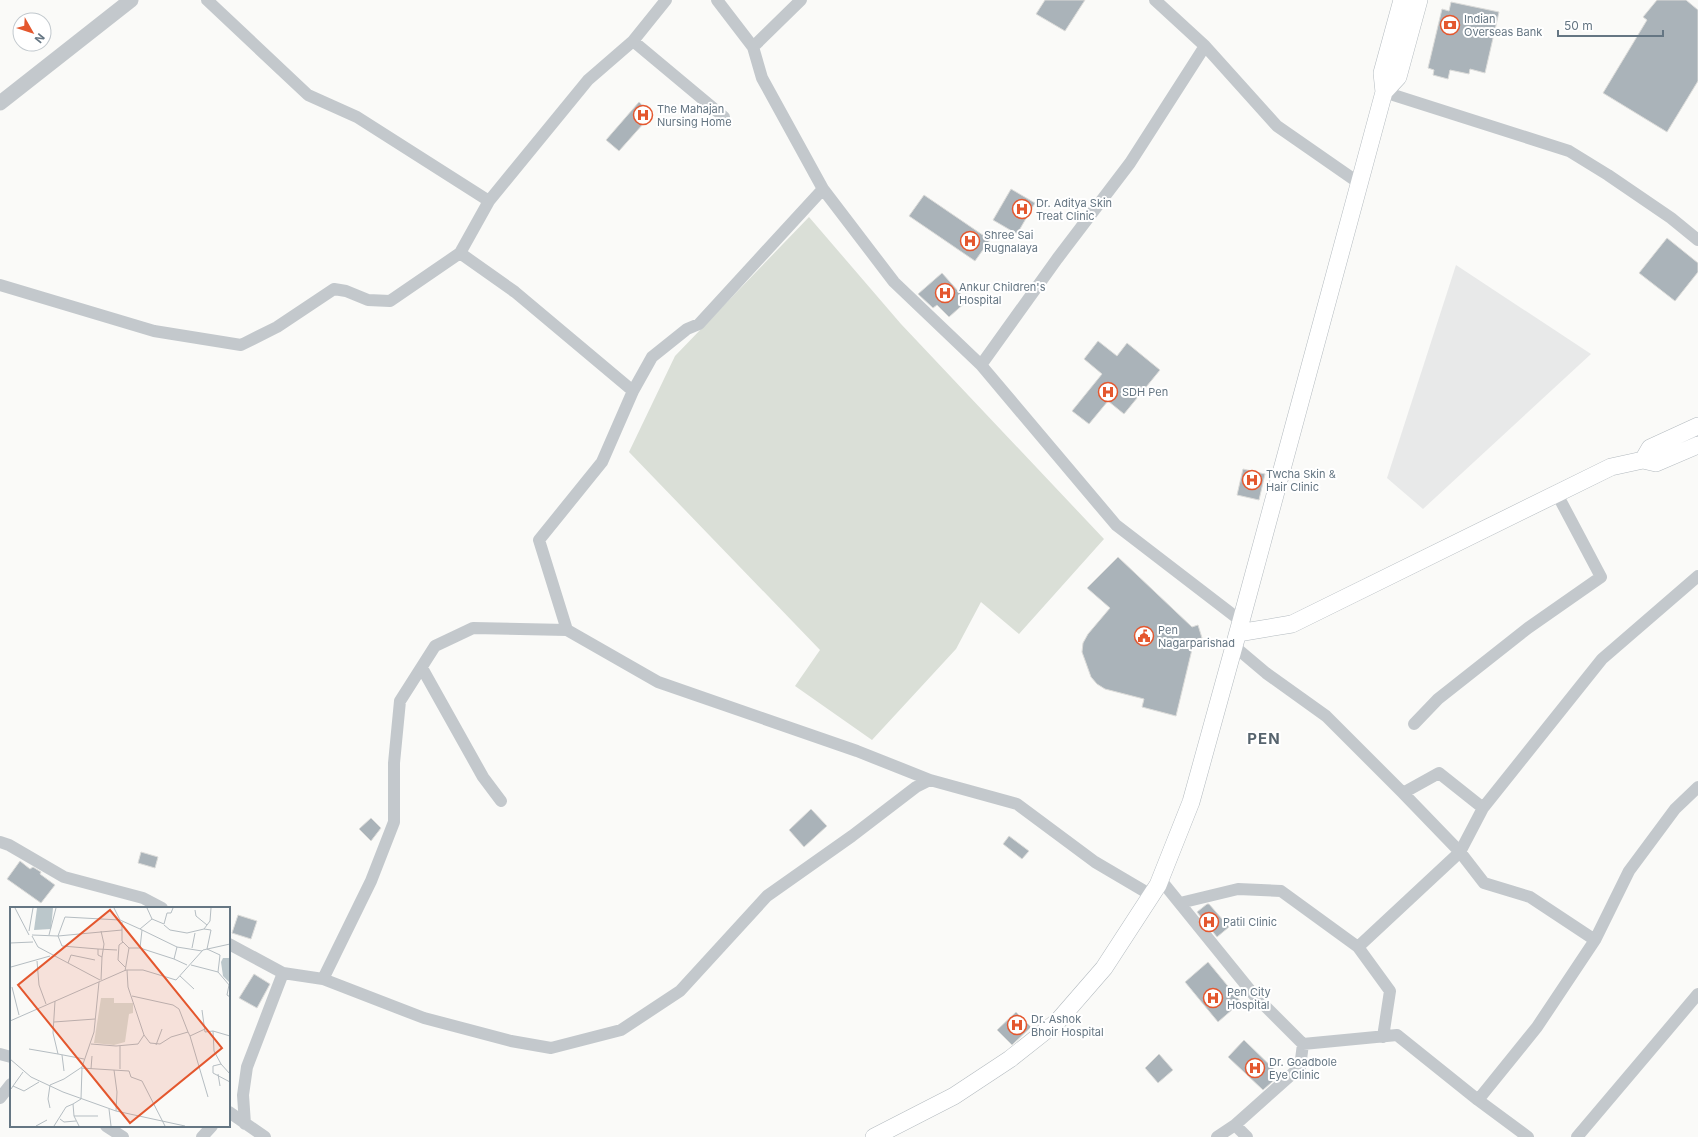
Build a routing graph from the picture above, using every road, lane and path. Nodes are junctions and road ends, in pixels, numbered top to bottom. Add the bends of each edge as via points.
1 (131, 0) edge
2 (207, 0) edge
3 (666, 0) edge
4 (717, 0) edge
5 (801, 0) edge
6 (1155, 0) edge
7 (1402, 0) edge
8 (1419, 0) edge
9 (633, 41) junction
10 (1205, 46) junction
11 (752, 47) junction
12 (1384, 92) junction
13 (0, 103) edge
14 (724, 117) dead end
15 (1359, 183) junction
16 (823, 189) junction
17 (489, 201) junction
18 (1698, 240) edge
19 (460, 253) junction
20 (0, 285) edge
21 (981, 366) junction
22 (633, 391) junction
23 (1698, 426) edge
24 (1698, 445) edge
25 (1643, 460) junction
26 (1556, 494) junction
27 (1698, 576) edge
28 (567, 630) junction
29 (1238, 633) junction
30 (422, 668) junction
31 (1414, 724) dead end
32 (930, 780) junction
33 (1698, 787) edge
34 (1403, 793) junction
35 (501, 801) dead end
36 (1483, 808) junction
37 (0, 842) edge
38 (1460, 852) junction
39 (1160, 879) junction
40 (1152, 895) junction
41 (1180, 903) junction
42 (160, 907) edge
43 (1595, 940) junction
44 (230, 945) edge
45 (1358, 947) junction
46 (283, 973) junction
47 (323, 979) junction
48 (1698, 994) edge
49 (1383, 1037) junction
50 (1303, 1044) junction
51 (0, 1054) edge
52 (10, 1057) edge
53 (10, 1085) edge
54 (0, 1098) edge
55 (1478, 1100) junction
56 (230, 1113) edge
57 (245, 1124) junction
58 (1235, 1125) junction
59 (107, 1127) edge
60 (211, 1127) edge
61 (122, 1137) edge
62 (202, 1137) edge
63 (265, 1137) edge
64 (874, 1137) edge
65 (1217, 1137) edge
66 (1247, 1137) edge
67 (1528, 1137) edge
68 (1577, 1137) edge

1 - 13 street
2 - 17 street via 308,96 357,117
3 - 9 street
4 - 11 street
5 - 11 street
6 - 10 street
7 - 12 main road via 1382,73
8 - 12 main road via 1398,77
9 - 14 street
9 - 17 street via 588,80
10 - 15 street via 1277,126
10 - 21 street via 1130,163 1057,259
11 - 16 street via 762,78
12 - 15 main road
12 - 18 street via 1569,151 1671,218
15 - 29 main road
16 - 21 street via 894,282
16 - 22 street via 699,324 687,329 652,357
17 - 19 street
19 - 20 street via 390,301 368,300 334,289 277,327 241,345 154,331
19 - 22 street via 515,292
21 - 29 street via 1116,525
22 - 28 street via 602,462 539,540
23 - 25 main road via 1650,448
24 - 25 main road via 1656,463
25 - 26 main road via 1611,467
26 - 29 main road via 1292,624
26 - 31 street via 1601,577 1528,628 1438,699
27 - 36 street via 1602,659
28 - 30 street via 473,628 435,646
28 - 32 street via 658,682 857,751
29 - 34 street via 1266,673 1326,716
29 - 39 main road via 1191,802
30 - 35 street via 483,777
30 - 47 street via 400,701 394,763 394,822 371,881
32 - 40 street via 1018,804 1095,862
32 - 47 street via 916,787 767,896 680,991 621,1030 551,1048 544,1047 424,1018
33 - 43 street via 1675,810 1629,871
34 - 36 street via 1439,774
34 - 38 street
36 - 38 street
37 - 42 street via 64,877 143,898
38 - 43 street via 1484,883 1530,897
38 - 45 street
39 - 40 main road
39 - 41 street
40 - 64 main road via 1104,968 1058,1021 1010,1059 954,1096
41 - 45 street via 1238,889 1281,891
41 - 50 street via 1254,995
43 - 55 street via 1537,1027
44 - 46 street
45 - 49 street via 1390,991
46 - 47 street
46 - 57 street via 247,1067 243,1095
48 - 68 street
49 - 50 street
49 - 55 street via 1397,1035
50 - 58 street via 1300,1067
51 - 52 street
53 - 54 street
55 - 67 street
56 - 57 street
57 - 63 street
58 - 65 street
58 - 66 street
59 - 61 street
60 - 62 street

